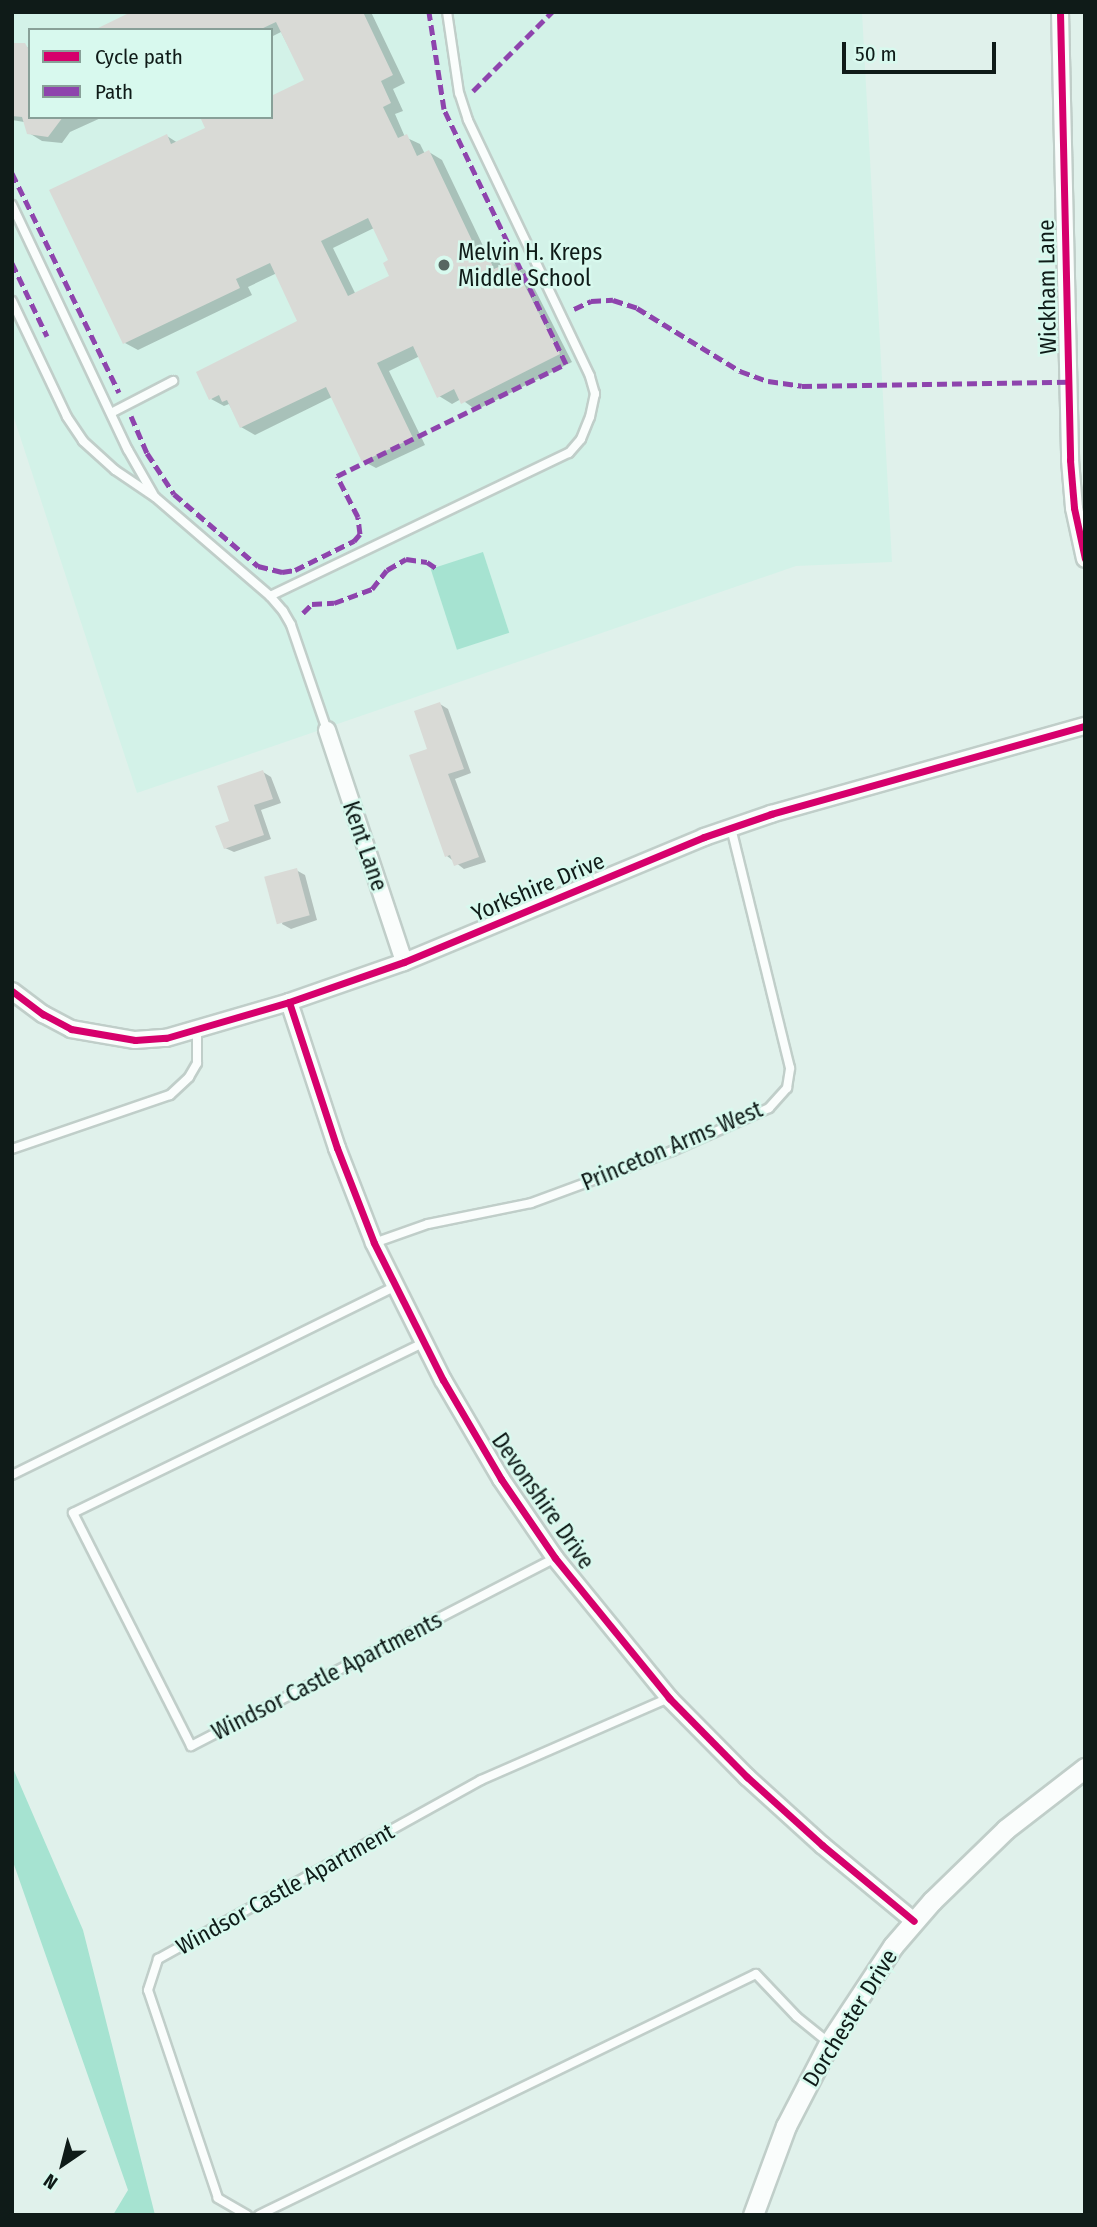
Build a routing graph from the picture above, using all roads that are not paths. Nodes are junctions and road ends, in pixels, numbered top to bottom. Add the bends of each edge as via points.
1 (447, 12) edge
2 (1060, 12) edge
3 (12, 205) edge
4 (12, 301) edge
5 (173, 381) dead end
6 (111, 414) junction
7 (155, 497) junction
8 (1085, 559) edge
9 (270, 596) junction
10 (1085, 726) edge
11 (327, 730) joint
12 (731, 828) junction
13 (404, 962) junction
14 (12, 991) edge
15 (289, 1002) junction
16 (197, 1030) junction
17 (12, 1149) edge
18 (374, 1243) junction
19 (394, 1287) junction
20 (424, 1343) junction
21 (12, 1475) edge
22 (555, 1558) junction
23 (669, 1698) junction
24 (1085, 1768) edge
25 (914, 1922) junction
26 (829, 2043) junction
27 (756, 2213) edge
28 (247, 2215) edge
29 (259, 2215) edge

1 - 9 lane via 459,93 468,120 595,394 581,439 569,453
2 - 8 street, Wickham Lane via 1070,460
3 - 6 lane
4 - 7 lane via 83,441
5 - 6 lane
6 - 7 lane
7 - 9 lane
9 - 11 lane via 291,625
10 - 12 street, Yorkshire Drive
11 - 13 street, Kent Lane
12 - 13 street, Yorkshire Drive
12 - 18 lane, Princeton Arms West via 790,1068 787,1088 769,1108 673,1151 531,1203 428,1224
13 - 15 street, Yorkshire Drive
14 - 16 street, Yorkshire Drive via 71,1029 103,1037 145,1040
15 - 16 street, Yorkshire Drive
15 - 18 street, Devonshire Drive via 337,1149
16 - 17 lane via 197,1063 170,1095
18 - 19 street, Devonshire Drive
19 - 20 street, Devonshire Drive
19 - 21 lane
20 - 22 street, Devonshire Drive via 495,1469
20 - 22 lane, Windsor Castle Apartments via 74,1513 191,1746
22 - 23 street, Devonshire Drive
23 - 25 street, Devonshire Drive via 747,1777
23 - 28 lane, Windsor Castle Apartment via 481,1780 158,1959 148,1990 218,2199
24 - 25 street, Dorchester Drive via 1006,1829
25 - 26 street, Dorchester Drive via 870,1978
26 - 27 street, Dorchester Drive via 786,2126
26 - 29 lane via 757,1974

